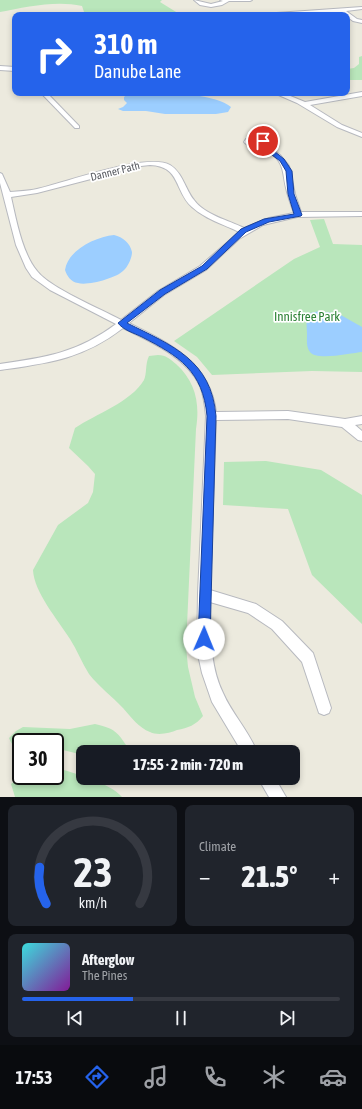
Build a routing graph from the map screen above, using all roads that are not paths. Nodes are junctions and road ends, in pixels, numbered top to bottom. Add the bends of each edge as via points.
1 (196, 0) edge
2 (220, 0) edge
3 (250, 0) edge
4 (227, 1) junction
5 (362, 8) edge
6 (342, 10) junction
7 (311, 12) edge
8 (345, 12) edge
9 (350, 16) edge
10 (362, 22) edge
11 (0, 68) edge
12 (12, 69) edge
13 (362, 94) edge
14 (47, 96) edge
15 (286, 96) edge
16 (349, 96) edge
17 (350, 96) edge
18 (306, 104) junction
19 (77, 127) dead end
20 (362, 135) edge
21 (267, 148) dead end
22 (0, 175) edge
23 (7, 195) junction
24 (362, 214) edge
25 (298, 215) junction
26 (243, 231) junction
27 (122, 323) junction
28 (0, 367) edge
29 (211, 416) junction
30 (362, 420) edge
31 (345, 423) junction
32 (362, 437) edge
33 (204, 594) junction
34 (324, 708) dead end
35 (246, 745) edge
36 (270, 785) edge
37 (278, 797) edge

1 - 4 street via 212,5
2 - 4 street
3 - 4 street
5 - 6 street
6 - 7 street
6 - 8 street
9 - 10 street
11 - 12 street
13 - 17 street
14 - 19 street
15 - 18 street
16 - 18 street
18 - 20 street via 337,126
21 - 25 street via 282,160 289,171 291,194
22 - 23 street
23 - 26 street, Danner Path via 38,191 141,164 158,164 175,171 187,196 198,209
23 - 27 street via 25,258 34,275 48,286
24 - 25 street
25 - 26 street via 267,220
26 - 27 street via 204,267 162,292
27 - 28 street via 100,340 76,352 53,359
27 - 29 street via 174,351 192,366 210,399
29 - 31 street via 288,415
29 - 33 street
30 - 31 street
31 - 32 street
33 - 34 street via 251,608 276,625 308,658
33 - 35 street via 204,639 209,673 217,697
36 - 37 street

